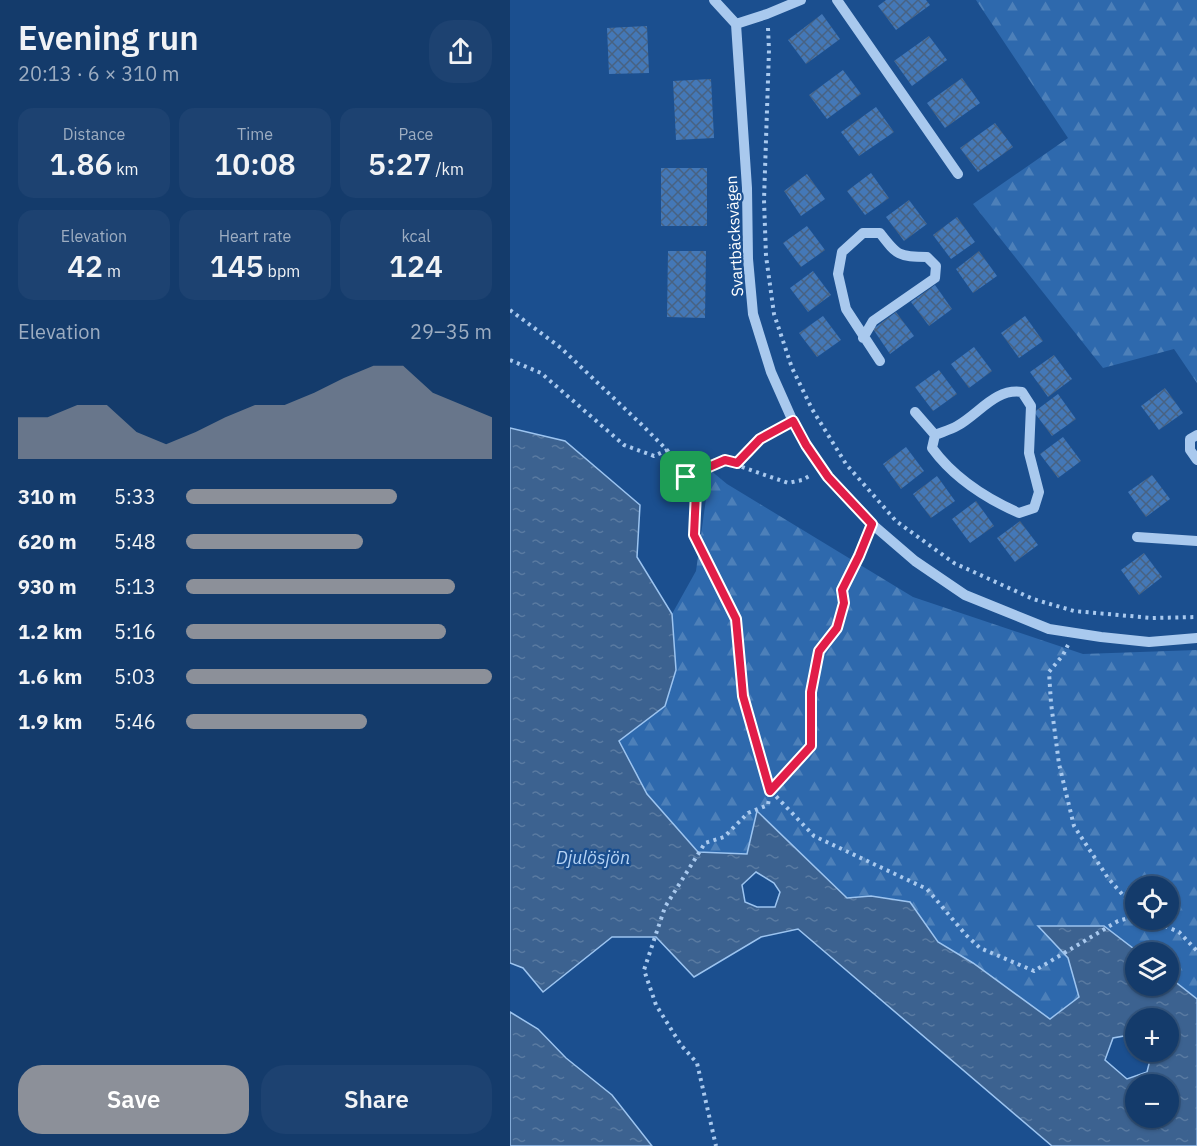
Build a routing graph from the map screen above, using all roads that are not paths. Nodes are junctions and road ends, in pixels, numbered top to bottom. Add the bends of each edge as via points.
1 (714, 0) edge
2 (801, 0) edge
3 (837, 0) edge
4 (736, 24) junction
5 (958, 174) dead end
6 (863, 338) junction
7 (880, 362) dead end
8 (915, 412) dead end
9 (935, 435) junction
10 (1197, 435) edge
11 (1197, 460) edge
12 (1137, 537) dead end
13 (1197, 541) edge
14 (1197, 638) edge

1 - 4 street
2 - 4 street
3 - 5 street
4 - 14 street, Svartbäcksvägen via 753,314 771,372 793,421 822,468 872,524 915,561 965,595 1049,628 1149,642
6 - 6 street via 846,309 838,274 842,252 863,233 880,233 894,251 907,257 927,257 936,266 935,278 873,321
6 - 7 street
8 - 9 street
9 - 9 street via 957,426 990,401 1011,391 1022,392 1031,406 1029,453 1039,492 1034,508 1019,513 996,503 961,479 932,448
10 - 11 street via 1190,440 1190,450
12 - 13 street

